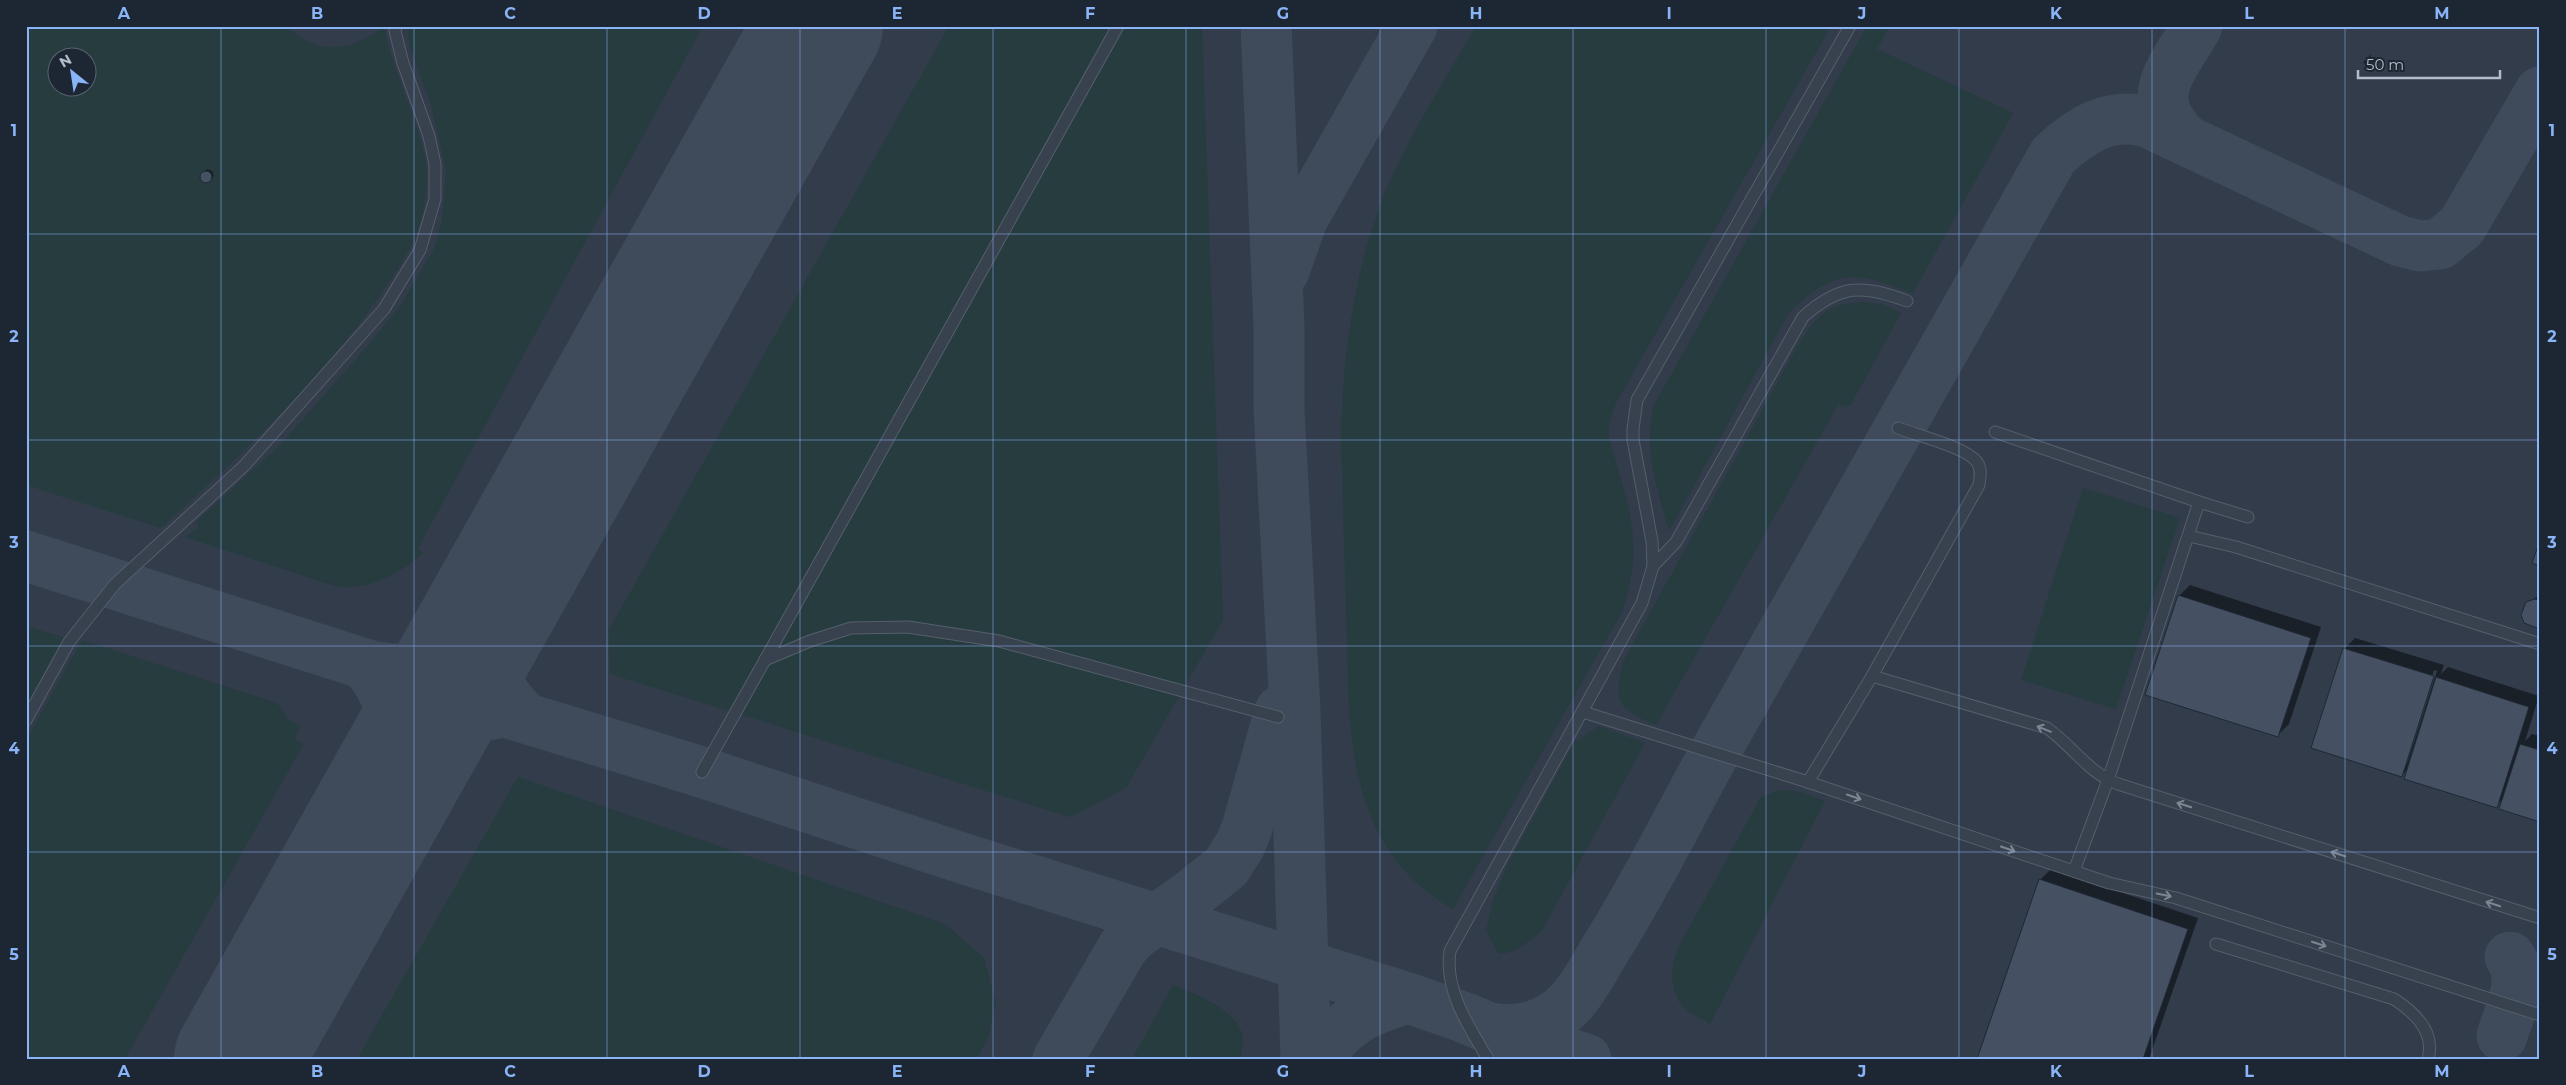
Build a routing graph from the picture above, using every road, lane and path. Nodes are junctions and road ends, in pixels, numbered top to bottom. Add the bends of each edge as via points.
1 (396, 26) edge
2 (1118, 26) edge
3 (1850, 26) edge
4 (1907, 301) dead end
5 (1898, 428) dead end
6 (1995, 432) dead end
7 (2199, 502) junction
8 (2248, 517) dead end
9 (2189, 536) junction
10 (1653, 566) junction
11 (2540, 644) edge
12 (765, 660) junction
13 (1872, 676) junction
14 (1583, 712) junction
15 (1278, 717) dead end
16 (26, 720) edge
17 (702, 772) dead end
18 (2108, 780) junction
19 (1808, 782) junction
20 (2074, 871) junction
21 (2540, 918) edge
22 (2216, 944) dead end
23 (2540, 1015) edge
24 (1488, 1059) edge
25 (2428, 1059) edge

1 - 16 lane via 403,63 429,136 435,164 434,198 420,250 384,308 244,466 115,584 69,642
2 - 12 lane
3 - 10 lane via 1637,400 1633,440 1652,541
4 - 10 lane via 1875,290 1855,290 1837,293 1803,317 1676,542
5 - 13 lane via 1967,454 1977,462 1981,473 1979,485 1963,517
6 - 7 lane
7 - 8 lane
7 - 9 lane
9 - 11 lane via 2236,547
9 - 18 lane
10 - 14 lane via 1642,603
12 - 15 lane via 851,628 908,627 999,642
12 - 17 lane
18 -> 13 lane via 2094,772 2058,735 2046,728
13 - 19 lane
14 - 19 lane
14 - 24 lane via 1450,951 1450,980 1463,1016
18 - 20 lane
21 -> 18 lane
19 -> 20 lane
20 -> 23 lane via 2185,901
22 - 25 lane via 2394,999 2412,1011 2425,1027 2430,1052

